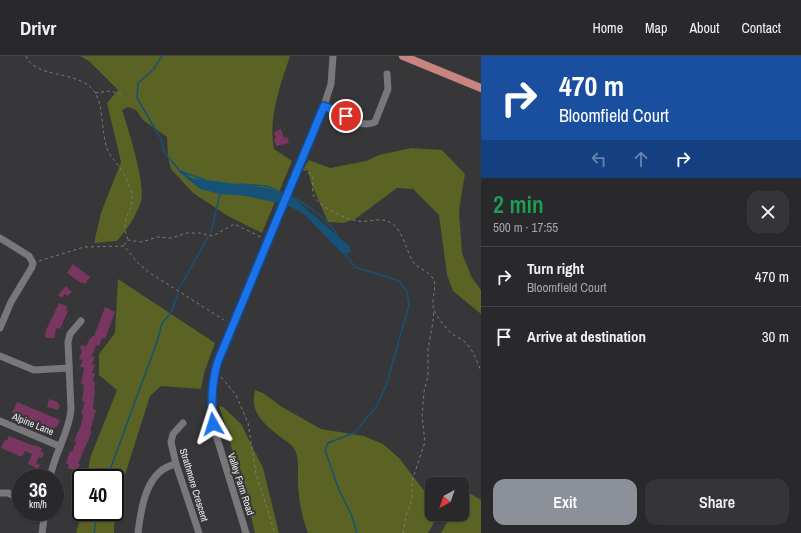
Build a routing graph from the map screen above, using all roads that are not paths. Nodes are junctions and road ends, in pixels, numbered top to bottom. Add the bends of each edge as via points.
1 (333, 56) edge
2 (403, 56) edge
3 (387, 74) dead end
4 (481, 88) edge
5 (324, 106) junction
6 (0, 238) edge
7 (81, 322) dead end
8 (0, 328) edge
9 (0, 356) edge
10 (69, 368) junction
11 (0, 421) edge
12 (182, 423) dead end
13 (59, 446) junction
14 (176, 464) junction
15 (52, 469) edge
16 (0, 493) edge
17 (12, 496) edge
18 (44, 521) edge
19 (42, 533) edge
20 (138, 533) edge
21 (199, 533) edge
22 (246, 533) edge

1 - 5 street, Valley Farm Road via 331,84
2 - 4 main road
3 - 5 street via 388,89 375,122 370,125
5 - 22 street, Valley Farm Road via 215,371 211,401 213,424
6 - 8 street via 29,256 33,262
7 - 10 street via 70,334
9 - 10 street via 34,370
10 - 13 street via 70,418
11 - 13 street, Alpine Lane
12 - 14 street, Strathmore Crescent via 173,434 171,442
13 - 15 street
14 - 20 street via 159,471 152,482 141,509
14 - 21 street, Strathmore Crescent
16 - 17 street
18 - 19 street

